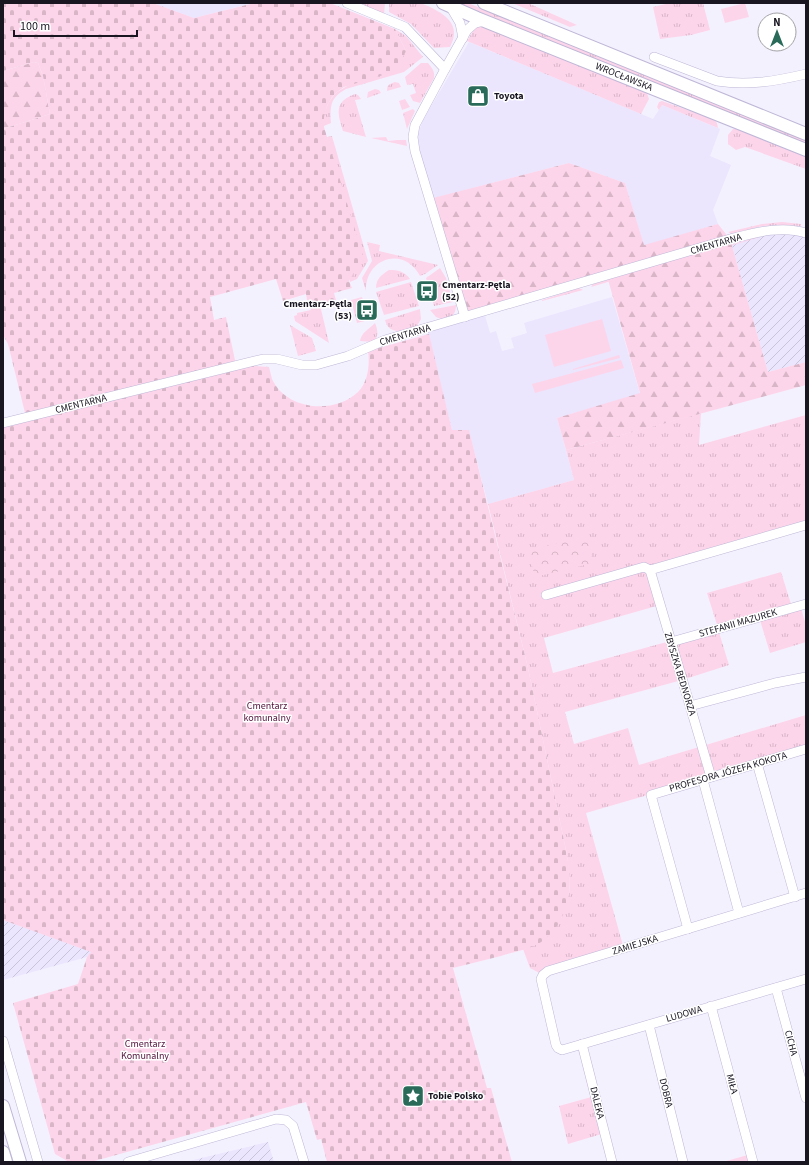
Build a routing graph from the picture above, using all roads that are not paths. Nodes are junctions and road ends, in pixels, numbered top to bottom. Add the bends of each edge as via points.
1 (347, 3) edge
2 (484, 3) edge
3 (446, 4) edge
4 (358, 6) edge
5 (484, 21) junction
6 (463, 38) junction
7 (654, 57) dead end
8 (445, 69) junction
9 (806, 74) edge
10 (806, 134) edge
11 (806, 150) edge
12 (806, 232) edge
13 (465, 317) junction
14 (3, 423) edge
15 (806, 525) edge
16 (650, 570) junction
17 (546, 595) dead end
18 (806, 604) edge
19 (671, 642) junction
20 (806, 676) edge
21 (690, 706) junction
22 (806, 749) edge
23 (757, 763) junction
24 (707, 778) junction
25 (806, 893) edge
26 (795, 897) junction
27 (739, 913) junction
28 (688, 929) junction
29 (806, 979) edge
30 (776, 988) junction
31 (711, 1006) junction
32 (649, 1025) junction
33 (3, 1041) edge
34 (582, 1044) junction
35 (562, 1050) joint
36 (806, 1098) edge
37 (3, 1106) edge
38 (3, 1152) edge
39 (6, 1162) edge
40 (20, 1162) edge
41 (38, 1162) edge
42 (128, 1162) edge
43 (304, 1162) edge
44 (612, 1162) edge
45 (683, 1162) edge
46 (753, 1162) edge

1 - 4 street
2 - 10 main road, WROCŁAWSKA
3 - 5 main road, WROCŁAWSKA
3 - 6 street via 460,23
4 - 8 street via 405,27
5 - 6 street via 471,26
5 - 11 main road, WROCŁAWSKA
6 - 8 street
7 - 9 street via 717,81 760,83
8 - 13 street via 415,125 413,142
12 - 13 street, CMENTARNA via 767,231 730,239
13 - 14 street, CMENTARNA via 385,340 348,356 316,365 263,358
15 - 16 street
16 - 17 street via 644,567
16 - 19 street, ZBYSZKA BEDNORZA
18 - 19 street, STEFANII MAZUREK
19 - 21 street, ZBYSZKA BEDNORZA
20 - 21 street
21 - 24 street, ZBYSZKA BEDNORZA
22 - 23 street, PROFESORA JÓZEFA KOKOTA
23 - 24 street, PROFESORA JÓZEFA KOKOTA
23 - 26 street
24 - 27 street, ZBYSZKA BEDNORZA
24 - 28 street, PROFESORA JÓZEFA KOKOTA via 651,795
25 - 26 street, ZAMIEJSKA
26 - 27 street, ZAMIEJSKA
27 - 28 street, ZAMIEJSKA
28 - 35 street, ZAMIEJSKA via 548,971 543,975 541,979 556,1045
29 - 30 street, LUDOWA
30 - 31 street, LUDOWA
30 - 36 street, CICHA
31 - 32 street, LUDOWA
31 - 46 street, MIŁA
32 - 34 street, LUDOWA
32 - 45 street, DOBRA
33 - 41 street
34 - 35 street, LUDOWA
34 - 44 street, DALEKA
37 - 40 main road
38 - 39 main road
42 - 43 street via 276,1119 286,1120 293,1126

